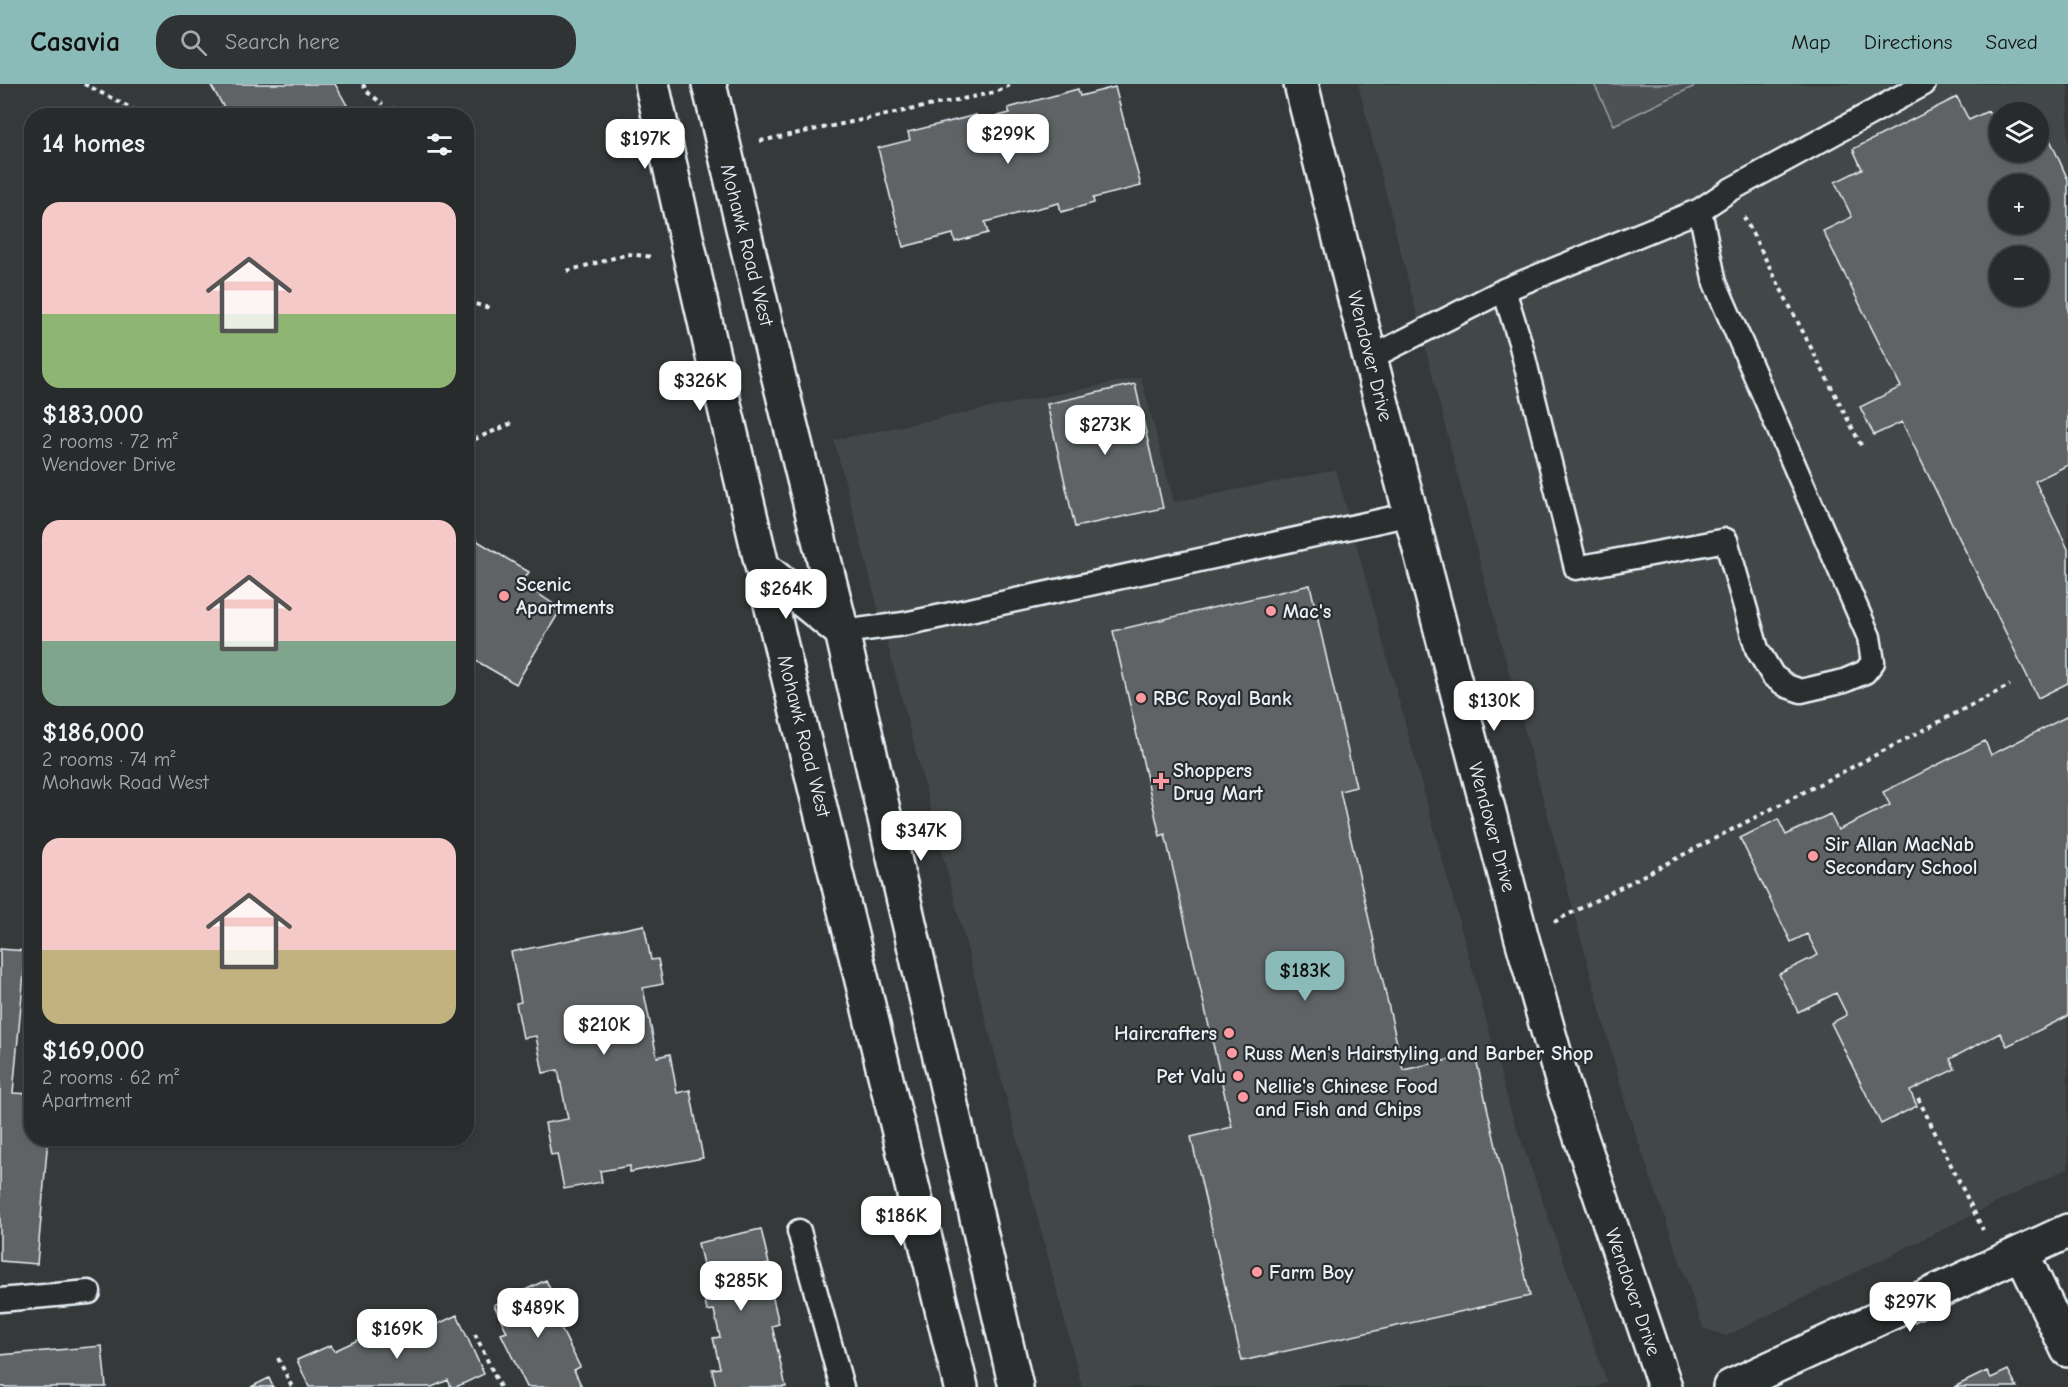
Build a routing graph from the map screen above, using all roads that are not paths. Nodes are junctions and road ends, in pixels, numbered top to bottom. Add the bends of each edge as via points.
1 (652, 84) edge
2 (709, 84) edge
3 (1301, 84) edge
4 (1924, 84) edge
5 (1700, 210) junction
6 (1504, 290) junction
7 (1370, 358) junction
8 (1411, 514) junction
9 (763, 568) junction
10 (842, 632) junction
11 (799, 1231) dead end
12 (2068, 1231) edge
13 (2022, 1254) junction
14 (89, 1292) dead end
15 (0, 1300) edge
16 (2068, 1350) edge
17 (842, 1387) edge
18 (961, 1387) edge
19 (1016, 1387) edge
20 (1665, 1387) edge
21 (1730, 1387) edge

1 - 9 main road, Mohawk Road West
2 - 10 main road, Mohawk Road West
3 - 7 main road, Wendover Drive
4 - 5 lane
5 - 6 lane
5 - 6 lane via 1715,283 1869,637 1873,662 1865,672 1801,691 1773,676 1757,649 1726,540 1576,568
6 - 7 lane
7 - 8 main road, Wendover Drive
8 - 10 lane via 904,624
8 - 20 main road, Wendover Drive via 1521,939 1564,1087
9 - 10 main road
9 - 18 main road, Mohawk Road West
10 - 19 main road, Mohawk Road West
11 - 17 lane
12 - 13 main road
13 - 16 main road
13 - 21 main road
14 - 15 lane

